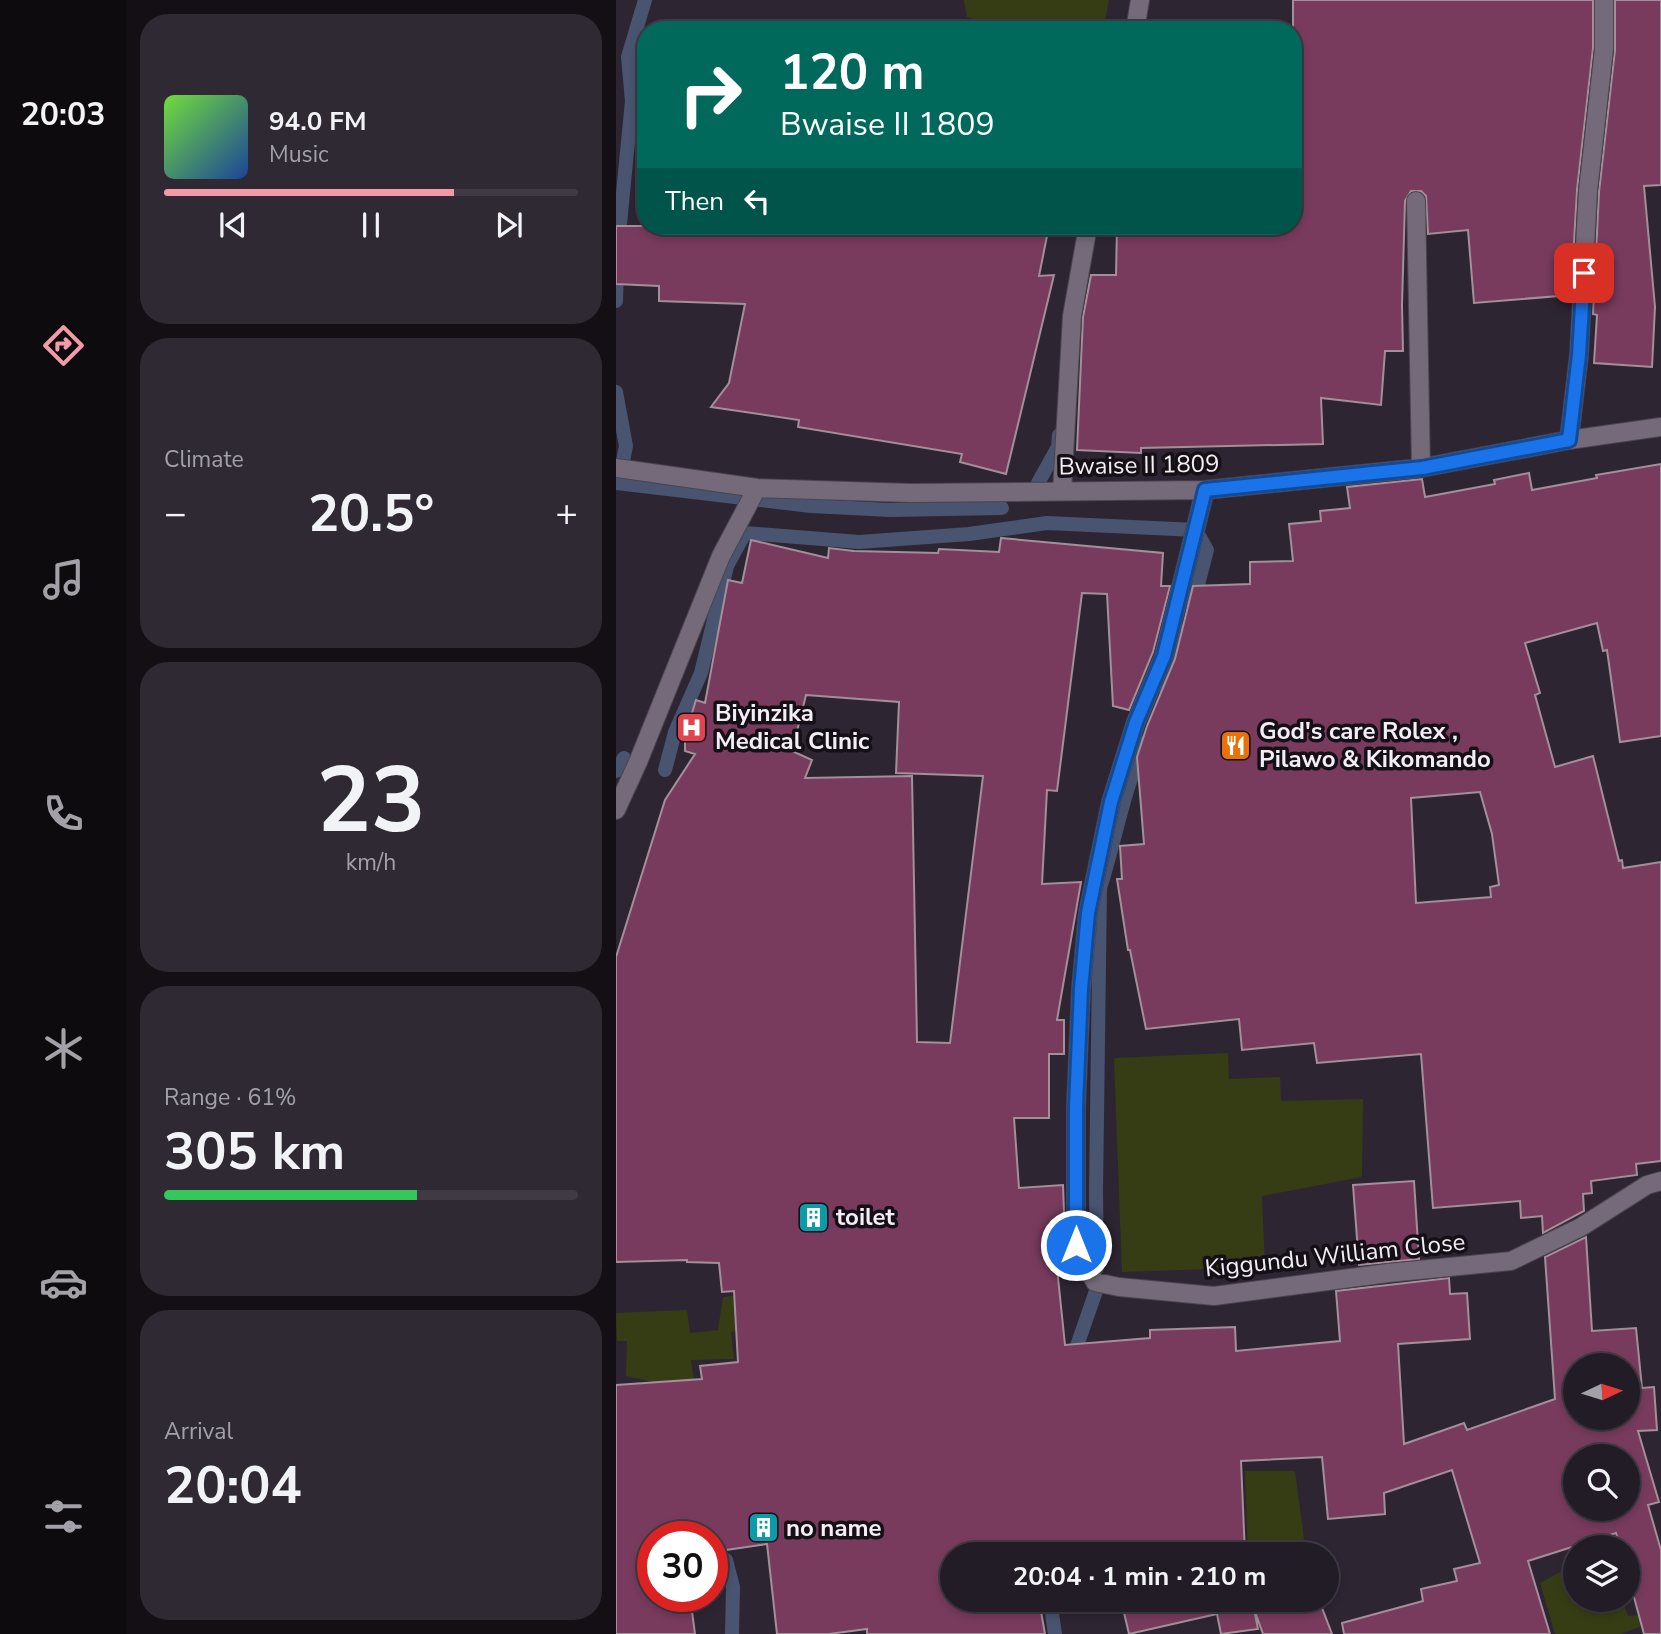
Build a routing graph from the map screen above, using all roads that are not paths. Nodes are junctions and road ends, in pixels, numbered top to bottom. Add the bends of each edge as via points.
1 (1140, 0) edge
2 (1604, 0) edge
3 (1136, 21) edge
4 (1416, 201) dead end
5 (1086, 235) edge
6 (1661, 427) edge
7 (1569, 440) junction
8 (616, 468) edge
9 (1422, 468) junction
10 (757, 488) junction
11 (1205, 490) junction
12 (1062, 491) junction
13 (616, 810) edge
14 (1661, 1181) edge

1 - 3 street
2 - 7 street via 1604,49
4 - 9 street
5 - 12 street via 1072,316
6 - 7 street, Bwaise II 1809
7 - 9 street, Bwaise II 1809
8 - 10 street, Bwaise II 1809
9 - 11 street, Bwaise II 1809
10 - 12 street, Bwaise II 1809
10 - 13 street via 721,556
11 - 12 street, Bwaise II 1809
11 - 14 street, Kiggundu William Close via 1164,656 1136,722 1111,802 1088,913 1076,1107 1076,1245 1095,1282 1214,1296 1511,1261

